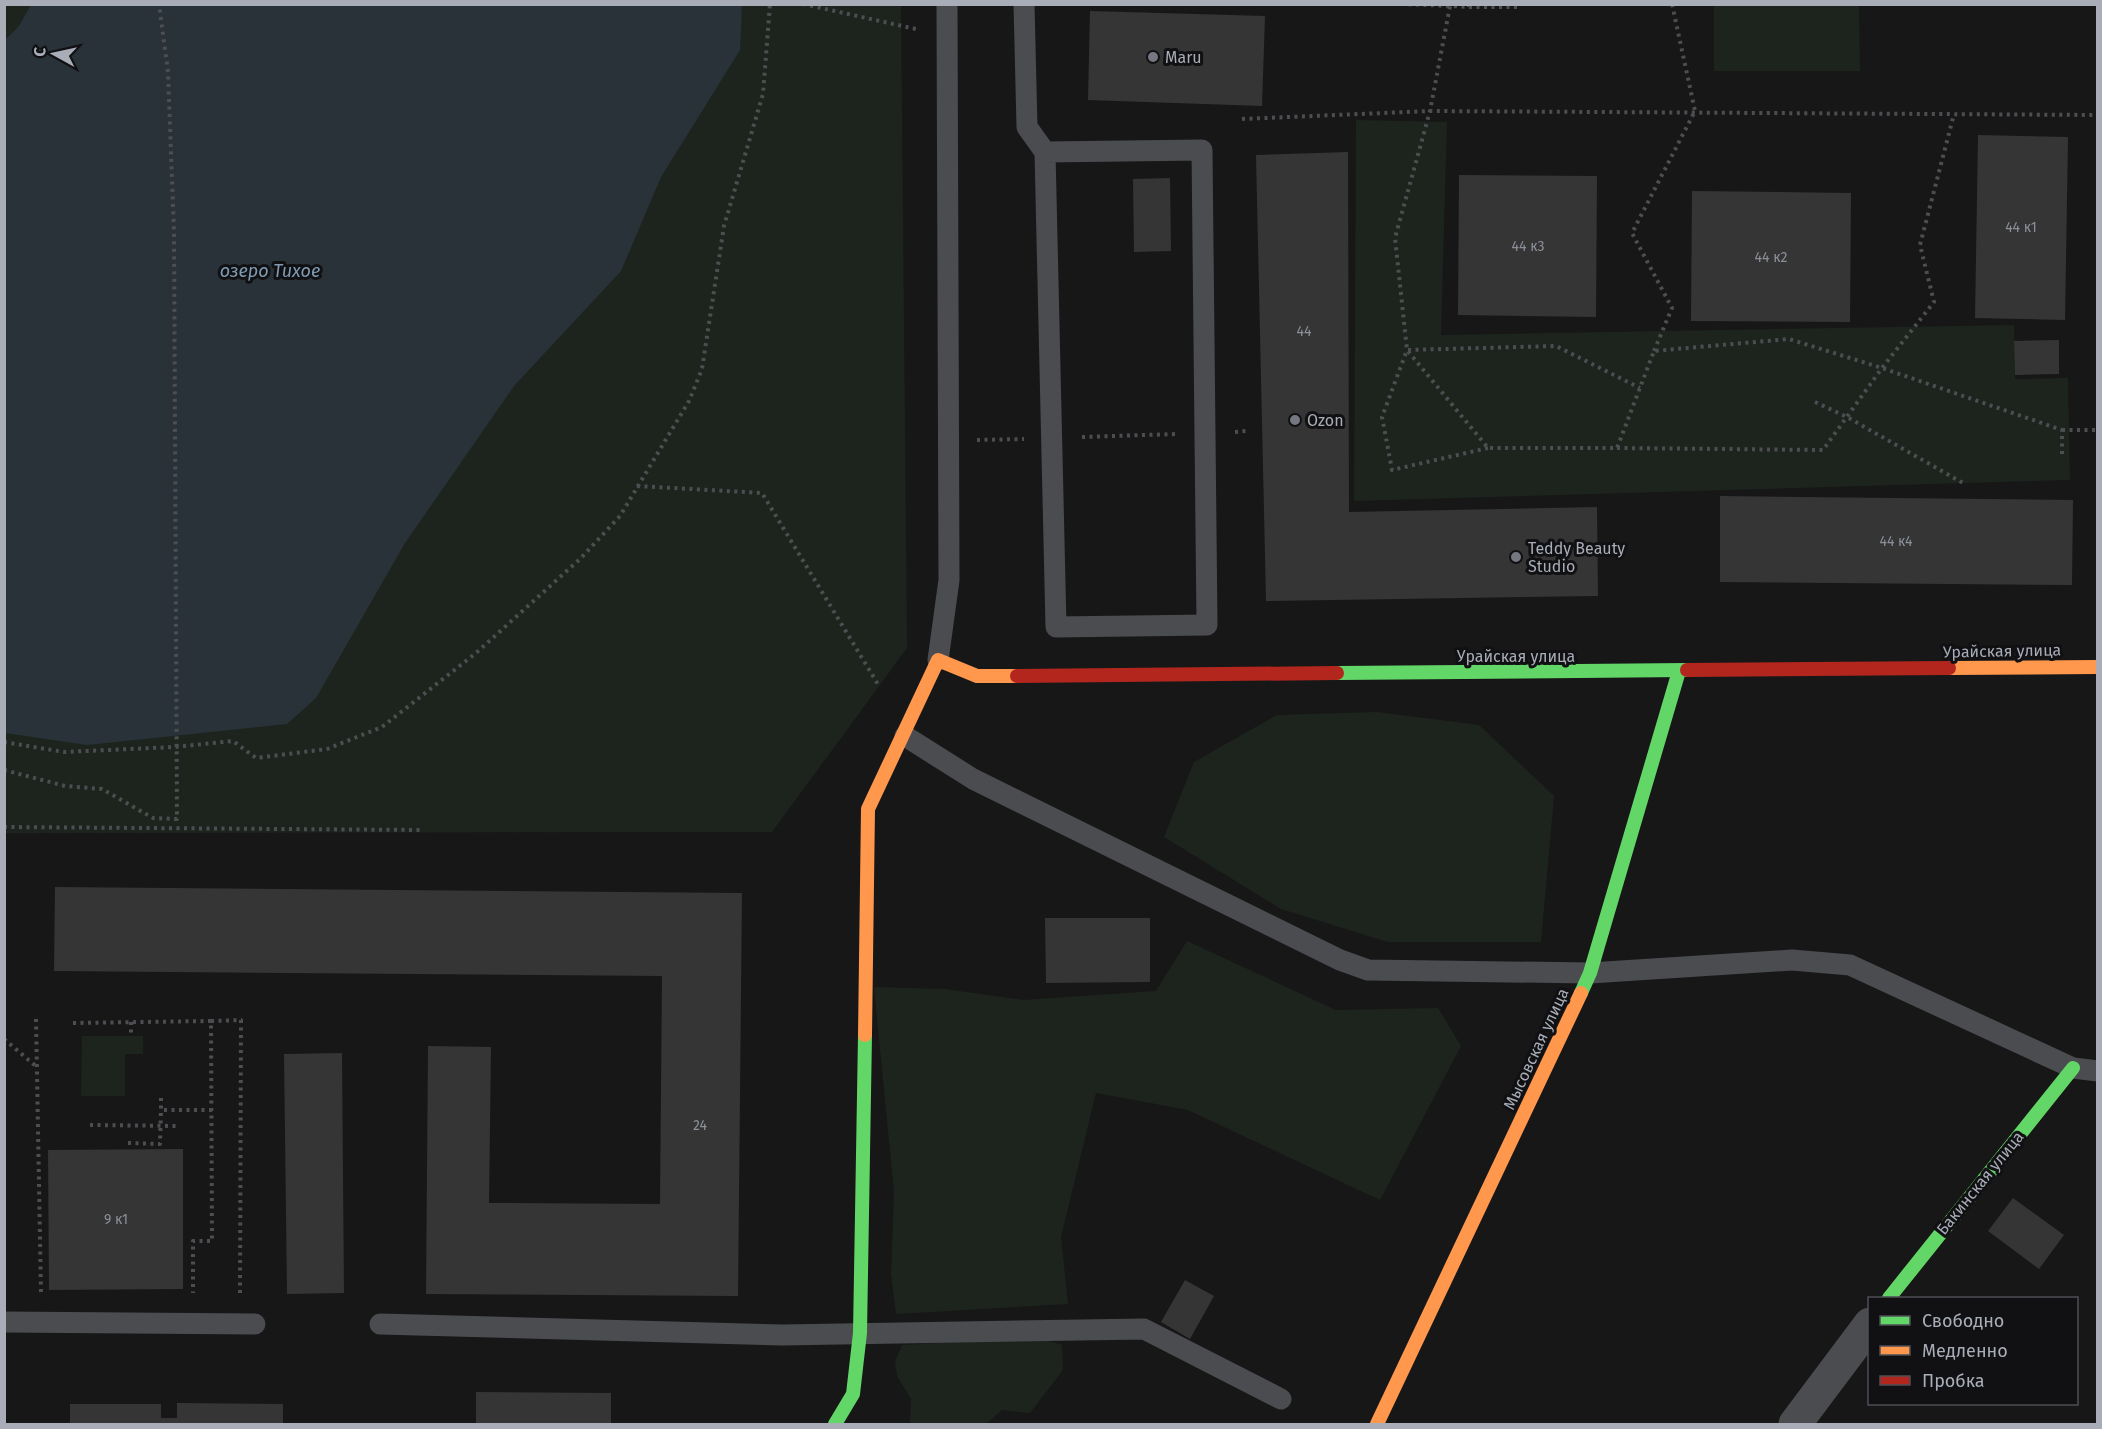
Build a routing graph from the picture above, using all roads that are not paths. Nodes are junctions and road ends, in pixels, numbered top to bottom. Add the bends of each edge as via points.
1 (947, 4) edge
2 (1024, 4) edge
3 (1045, 152) junction
4 (938, 660) junction
5 (2097, 667) edge
6 (1679, 671) junction
7 (905, 736) junction
8 (1590, 973) junction
9 (2073, 1068) junction
10 (2097, 1071) edge
11 (1891, 1297) edge
12 (4, 1322) edge
13 (255, 1323) dead end
14 (380, 1324) dead end
15 (1868, 1325) edge
16 (860, 1333) junction
17 (1281, 1399) dead end
18 (835, 1425) edge
19 (1377, 1425) edge
20 (1795, 1425) edge

1 - 4 lane via 949,580
2 - 3 lane via 1027,127
3 - 3 lane via 1056,627 1207,625 1202,150
4 - 6 street, Урайская улица via 977,676
4 - 7 street
5 - 6 street, Урайская улица
6 - 8 street, Мысовская улица
7 - 8 lane via 973,779 1340,960 1368,970
7 - 16 street via 868,809
8 - 9 lane via 1792,960 1850,964
8 - 19 street, Мысовская улица
9 - 10 lane
9 - 11 street, Бакинская улица
12 - 13 lane
14 - 16 lane via 782,1335
15 - 20 street
16 - 17 lane via 1144,1329
16 - 18 street via 853,1394

